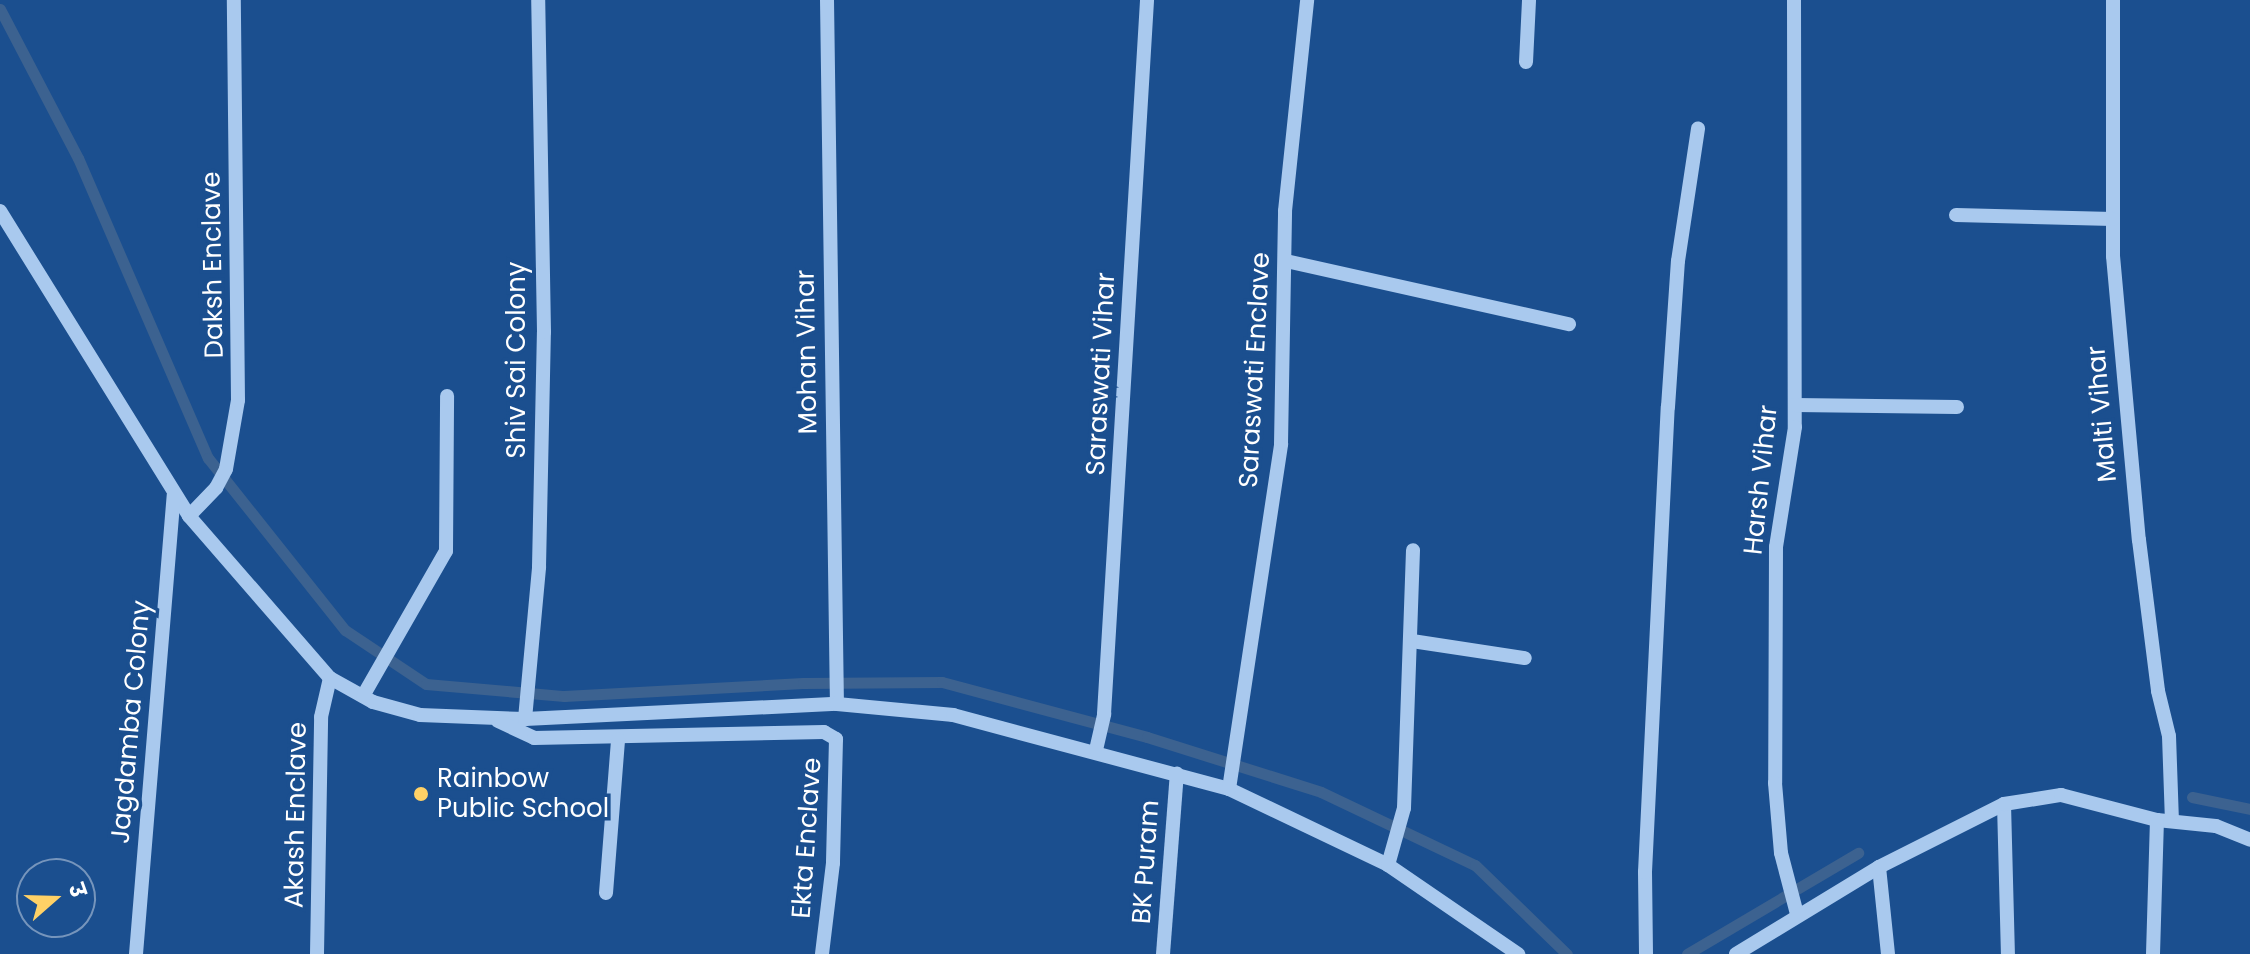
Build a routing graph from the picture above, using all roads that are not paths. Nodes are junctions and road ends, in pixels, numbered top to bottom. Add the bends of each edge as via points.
1 (234, 0) edge
2 (538, 0) edge
3 (827, 0) edge
4 (1147, 0) edge
5 (1307, 0) edge
6 (1529, 0) edge
7 (1794, 0) edge
8 (2113, 0) edge
9 (1526, 62) dead end
10 (1698, 128) dead end
11 (0, 211) edge
12 (1956, 215) dead end
13 (2113, 219) junction
14 (1286, 261) junction
15 (1569, 324) dead end
16 (447, 396) dead end
17 (1795, 405) junction
18 (1957, 407) dead end
19 (174, 495) junction
20 (189, 516) junction
21 (1413, 550) dead end
22 (1412, 641) junction
23 (1525, 658) dead end
24 (330, 678) junction
25 (363, 696) junction
26 (838, 697) junction
27 (526, 713) junction
28 (490, 718) junction
29 (618, 739) junction
30 (1097, 745) junction
31 (1177, 774) junction
32 (1231, 781) junction
33 (2004, 804) junction
34 (2165, 820) junction
35 (2250, 840) edge
36 (1388, 865) junction
37 (1879, 867) junction
38 (606, 893) dead end
39 (1795, 908) junction
40 (136, 954) edge
41 (317, 954) edge
42 (822, 954) edge
43 (1163, 954) edge
44 (1518, 954) edge
45 (1646, 954) edge
46 (1736, 954) edge
47 (1888, 954) edge
48 (2008, 954) edge
49 (2153, 954) edge

1 - 20 street, Daksh Enclave via 238,400 226,469
2 - 27 street, Shiv Sai Colony via 544,332 539,567
3 - 26 street, Mohan Vihar
4 - 30 street, Saraswati Vihar via 1104,714
5 - 14 street, Saraswati Enclave via 1285,211
6 - 9 street
7 - 17 street, Harsh Vihar
8 - 13 street, Malti Vihar
10 - 45 street via 1678,261 1668,407 1645,872
11 - 19 street
12 - 13 street
13 - 34 street, Malti Vihar via 2133,486 2158,691 2169,736
14 - 15 street
14 - 32 street, Saraswati Enclave via 1281,444
16 - 25 street via 446,551 393,652
17 - 18 street
17 - 39 street, Harsh Vihar via 1776,547 1775,783
19 - 20 street
19 - 40 street, Jagdamba Colony
20 - 24 street
21 - 22 street
22 - 23 street
22 - 36 street via 1404,808
24 - 25 street
24 - 41 street, Akash Enclave via 321,717
25 - 28 street via 420,715
26 - 27 street
26 - 30 street
27 - 28 street
28 - 29 street via 534,738
29 - 38 street
29 - 42 street, Ekta Enclave via 824,732 836,739
30 - 31 street
31 - 32 street
31 - 43 street, BK Puram
32 - 36 street
33 - 34 street via 2061,795
33 - 37 street
33 - 48 street
34 - 35 street via 2216,826
34 - 49 street, Malti Vihar
36 - 44 street
37 - 39 street
37 - 47 street
39 - 46 street

